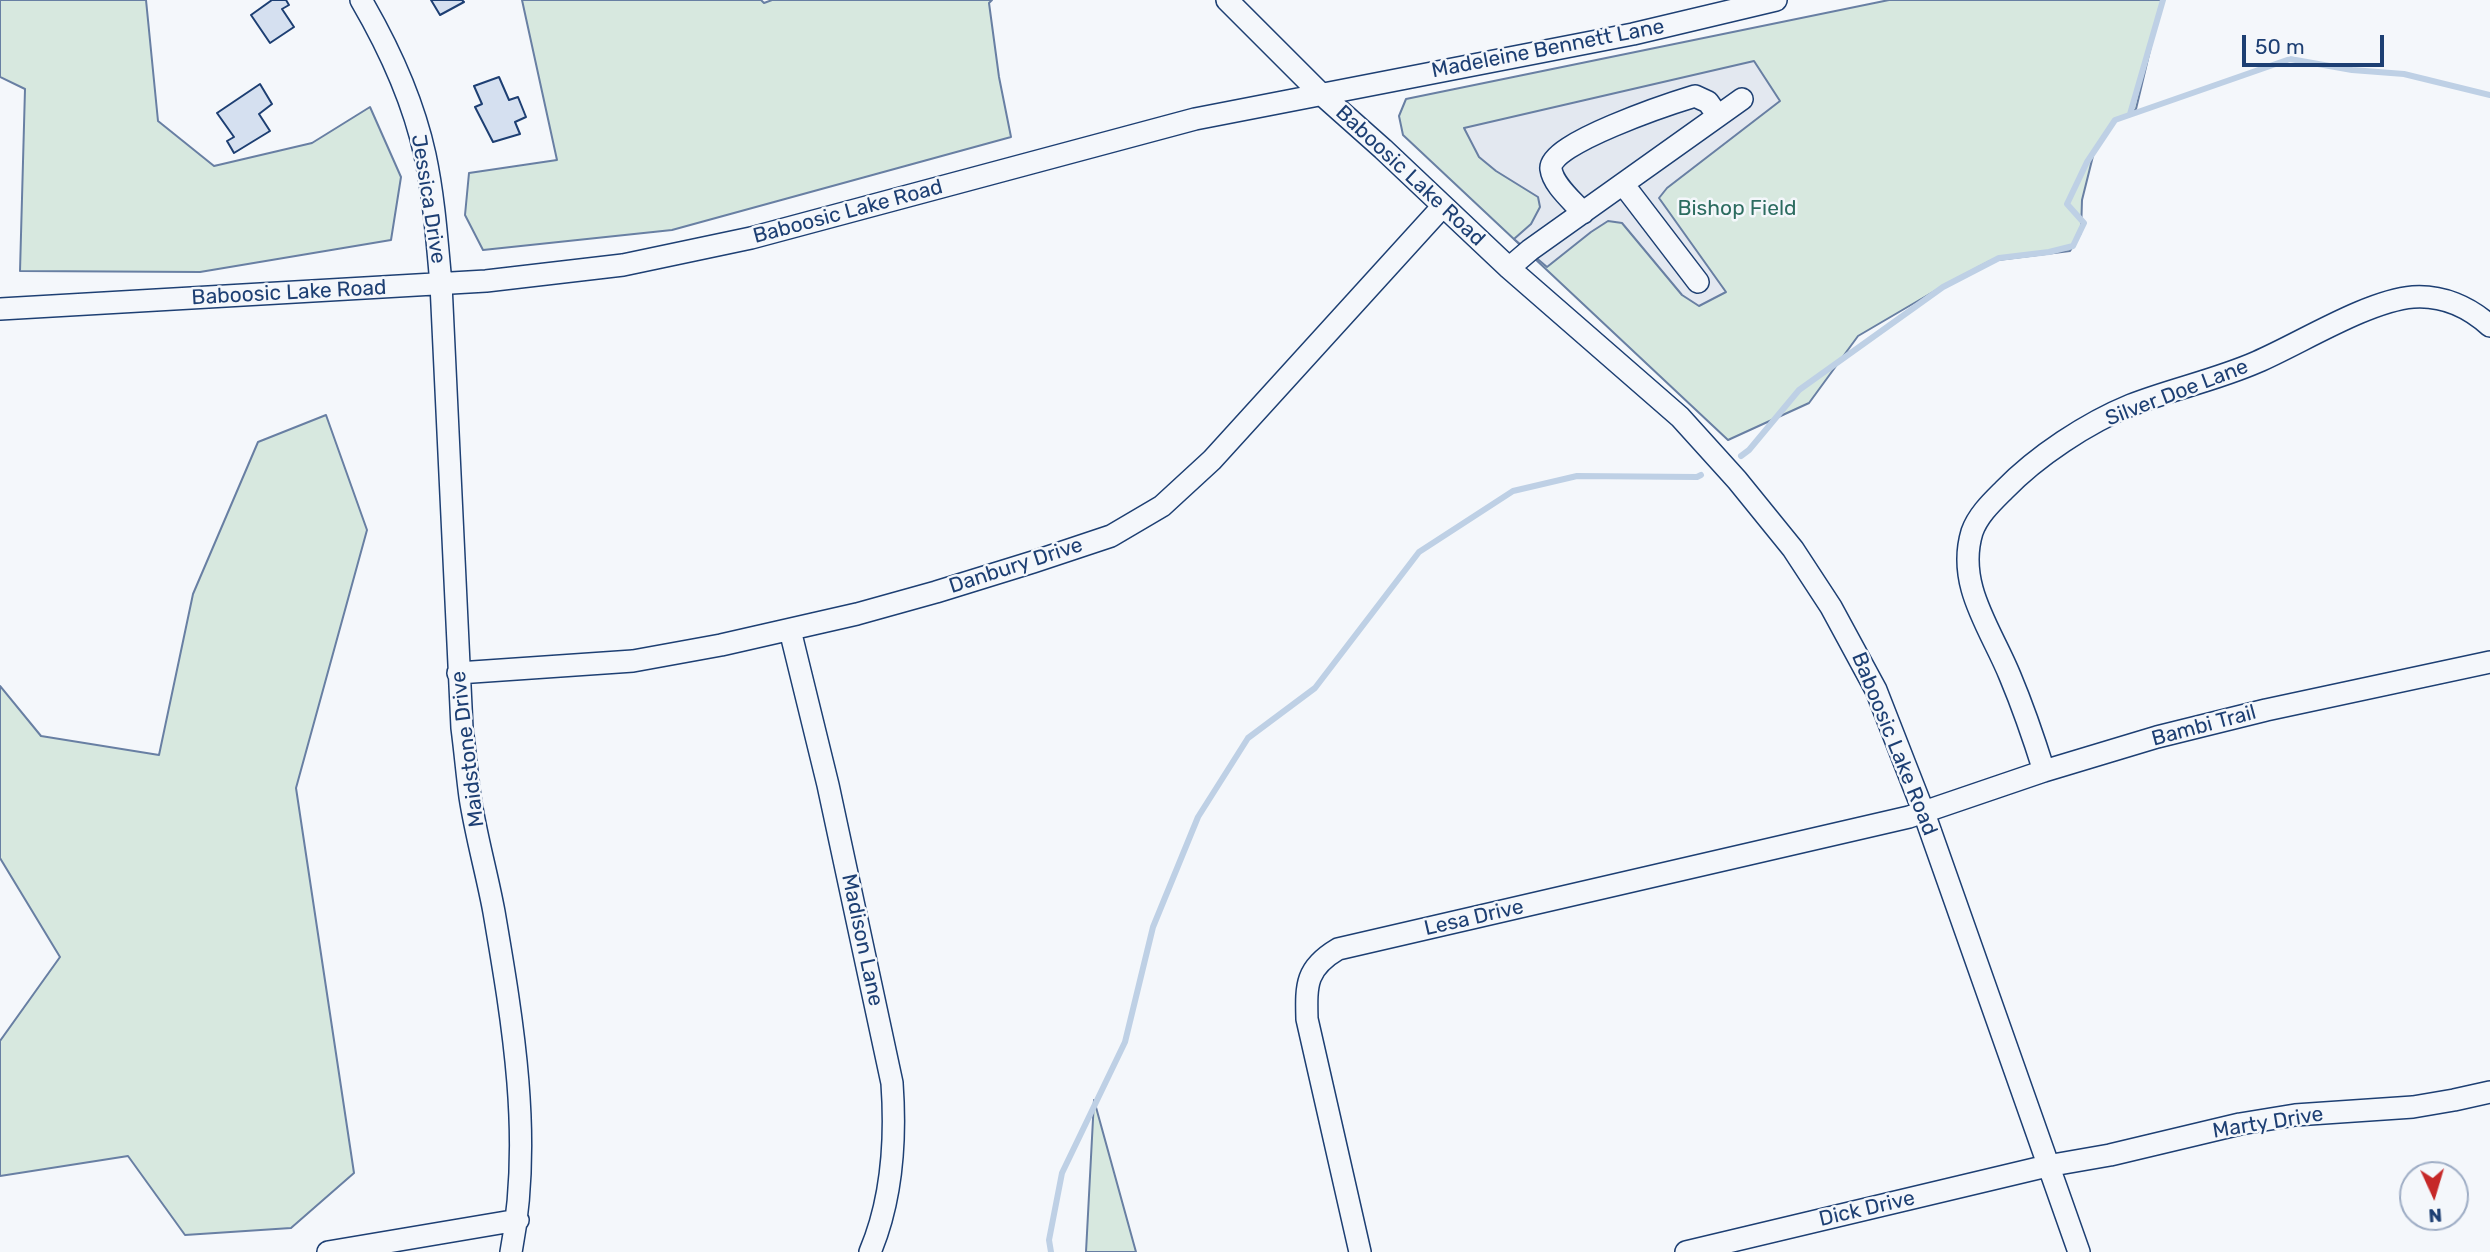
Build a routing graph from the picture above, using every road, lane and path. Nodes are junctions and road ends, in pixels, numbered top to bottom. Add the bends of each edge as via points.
1 (362, 0) edge
2 (1227, 0) edge
3 (1776, 0) edge
4 (1320, 93) junction
5 (1742, 99) dead end
6 (1718, 116) junction
7 (1623, 184) junction
8 (1443, 206) junction
9 (1583, 213) junction
10 (1509, 268) junction
11 (1698, 282) dead end
12 (441, 284) junction
13 (0, 309) edge
14 (2490, 326) edge
15 (790, 630) junction
16 (2490, 662) edge
17 (458, 673) junction
18 (2044, 771) junction
19 (1924, 813) junction
20 (2490, 1092) edge
21 (2047, 1166) junction
22 (518, 1220) junction
23 (328, 1252) edge
24 (511, 1252) edge
25 (870, 1252) edge
26 (1360, 1252) edge
27 (1686, 1252) edge
28 (2079, 1252) edge

1 - 12 street, Jessica Drive via 395,66 425,154
2 - 4 street
3 - 4 street, Madeleine Bennett Lane via 1633,34
4 - 8 street, Baboosic Lake Road
4 - 12 street, Baboosic Lake Road via 1121,138 687,252 558,274
5 - 6 street
6 - 7 street
6 - 9 street via 1708,102 1695,96 1643,113 1564,150 1552,161 1551,169
7 - 9 street
7 - 11 street
8 - 10 street, Baboosic Lake Road
8 - 15 street, Danbury Drive via 1212,460 1162,506 1111,536 1033,562
9 - 10 street
10 - 19 street, Baboosic Lake Road via 1681,417 1793,550 1831,607 1876,690
12 - 13 street, Baboosic Lake Road
12 - 17 street, Maidstone Drive
14 - 18 street, Silver Doe Lane via 2444,300 2412,298 2384,303 2253,364 2132,405 2052,450 2017,477 1973,528 1967,571
15 - 17 street, Danbury Drive via 634,661
15 - 25 street, Madison Lane via 892,1083 892,1152 880,1227
16 - 18 street, Bambi Trail via 2266,710
17 - 22 street, Maidstone Drive via 470,798 494,912 518,1082
18 - 19 street, Bambi Trail
19 - 21 street, Baboosic Lake Road
19 - 26 street, Lesa Drive via 1338,949 1323,958 1308,984 1307,1019
20 - 21 street, Marty Drive via 2413,1107 2295,1115 2240,1124
21 - 27 street, Dick Drive
21 - 28 street, Baboosic Lake Road
22 - 23 street
22 - 24 street, Maidstone Drive

